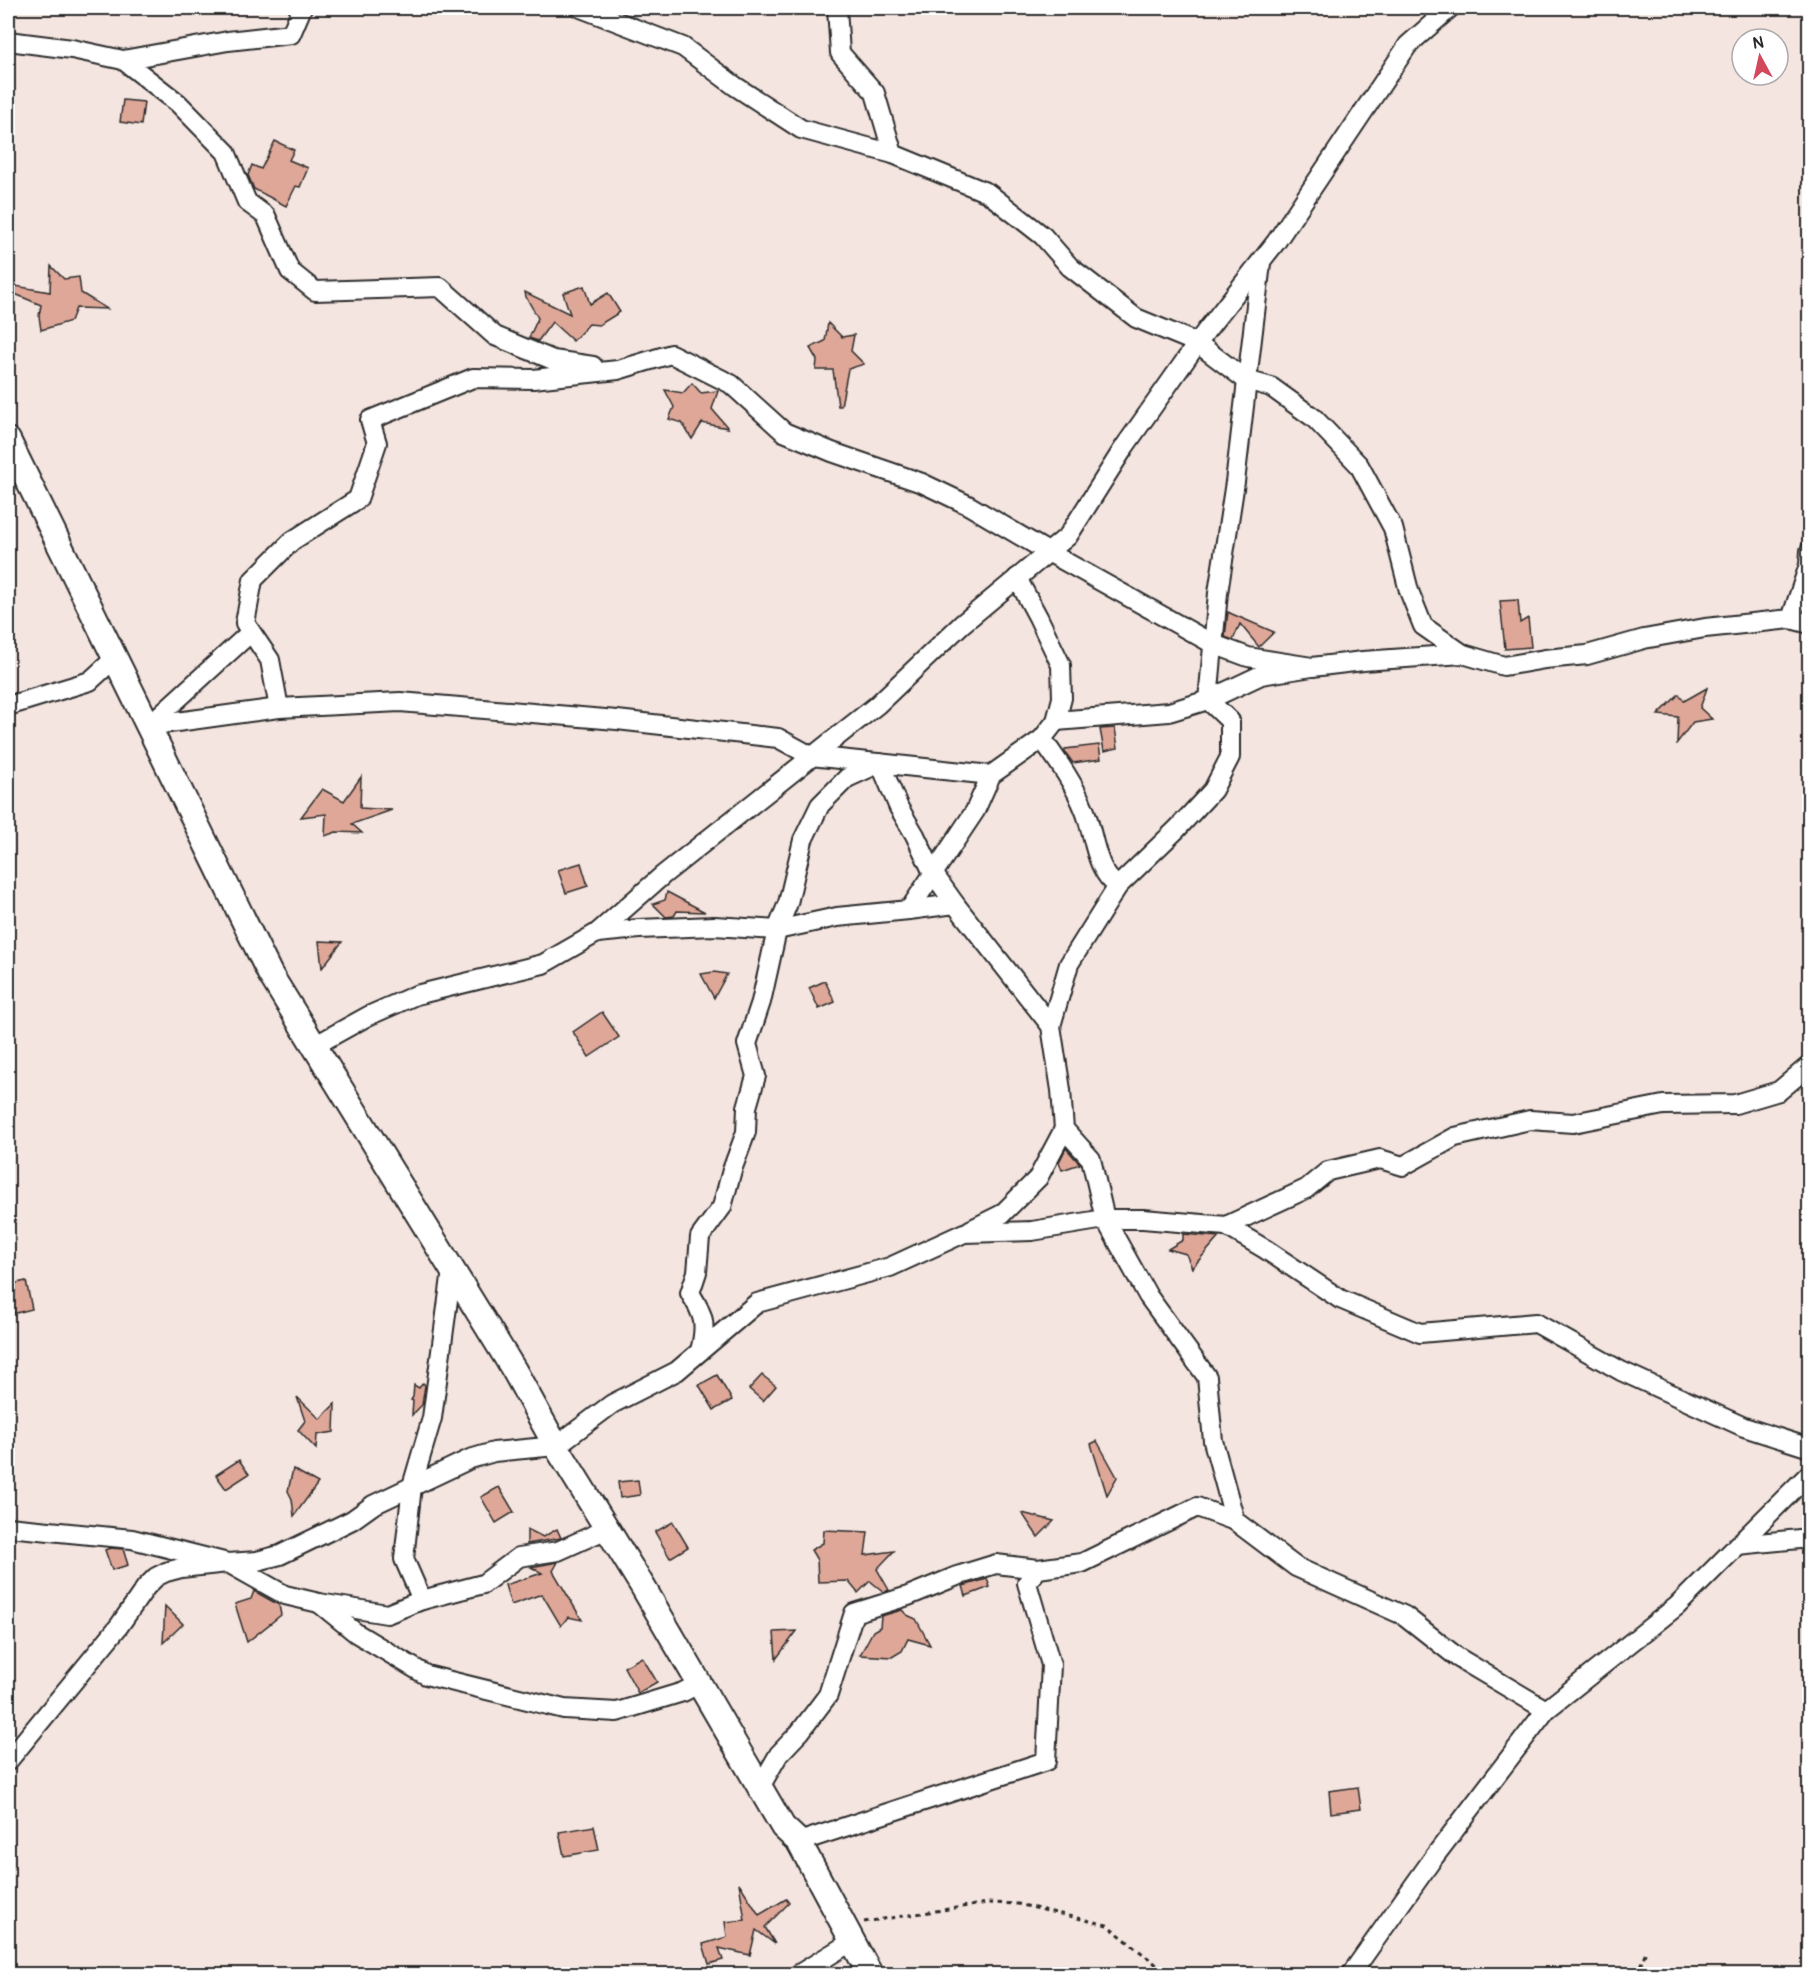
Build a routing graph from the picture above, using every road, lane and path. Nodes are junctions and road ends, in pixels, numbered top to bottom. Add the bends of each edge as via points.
1 (303, 8) edge
2 (581, 8) edge
3 (837, 8) edge
4 (1450, 8) edge
5 (8, 41) edge
6 (123, 60) junction
7 (893, 154) junction
8 (1261, 261) junction
9 (1197, 343) junction
10 (618, 370) junction
11 (1246, 380) junction
12 (8, 440) edge
13 (1809, 551) edge
14 (1048, 552) junction
15 (1017, 578) junction
16 (1791, 619) junction
17 (1809, 624) edge
18 (251, 632) junction
19 (1213, 644) junction
20 (1463, 654) junction
21 (115, 658) junction
22 (1312, 667) junction
23 (1208, 700) junction
24 (8, 706) edge
25 (279, 708) junction
26 (1056, 721) junction
27 (148, 726) junction
28 (1042, 739) junction
29 (811, 756) junction
30 (880, 763) junction
31 (992, 775) junction
32 (933, 873) junction
33 (1118, 886) junction
34 (955, 904) junction
35 (909, 910) junction
36 (777, 930) junction
37 (597, 933) junction
38 (1051, 1026) junction
39 (314, 1046) junction
40 (1809, 1065) edge
41 (1064, 1129) junction
42 (1105, 1220) junction
43 (1226, 1226) junction
44 (964, 1233) junction
45 (452, 1270) junction
46 (700, 1351) junction
47 (556, 1446) junction
48 (1809, 1448) edge
49 (1809, 1473) edge
50 (412, 1486) junction
51 (1235, 1521) junction
52 (8, 1527) edge
53 (607, 1529) junction
54 (1809, 1538) edge
55 (1737, 1545) junction
56 (228, 1563) junction
57 (1038, 1569) junction
58 (422, 1600) junction
59 (319, 1603) junction
60 (700, 1683) junction
61 (1546, 1710) junction
62 (8, 1761) edge
63 (760, 1787) junction
64 (799, 1842) junction
65 (847, 1934) junction
66 (1646, 1951) dead end
67 (799, 1974) edge
68 (870, 1974) edge
69 (1168, 1974) edge
70 (1351, 1974) edge
71 (1637, 1974) edge

1 - 6 street via 291,34 228,40
2 - 7 street via 683,47 801,129
3 - 7 street via 840,53 875,93
4 - 8 street via 1408,45
5 - 6 street
6 - 10 street via 178,103 226,152 247,202 266,216 290,271 315,291 440,287 495,336 553,360
7 - 9 street via 988,193 1043,236 1070,267 1136,318
8 - 9 street
8 - 11 street
9 - 11 street
9 - 14 street via 1068,536
10 - 14 street via 671,354 731,384 784,432 832,453 922,483
10 - 18 street via 532,379 473,378 370,420 377,443 358,499 292,542 253,580 245,623
11 - 19 street
11 - 20 street via 1271,387 1314,418 1359,465 1393,528 1409,591 1424,626
12 - 21 main road
13 - 16 street via 1809,565
14 - 15 street
14 - 19 street
15 - 26 street via 1061,665 1062,698
15 - 29 street via 962,624 878,705
16 - 17 street
16 - 20 street via 1705,628 1587,655 1504,666
18 - 25 street via 270,660
18 - 27 street
19 - 22 street via 1248,657
19 - 23 street
20 - 22 street
21 - 24 street via 90,681
21 - 27 main road
22 - 23 street via 1261,675
23 - 26 street via 1169,712
23 - 33 street via 1230,722 1230,757 1214,790
25 - 27 street
25 - 29 street via 400,702 617,720 778,738
26 - 28 street
27 - 39 main road via 270,974
28 - 31 street
28 - 33 street via 1085,811 1098,858
29 - 30 street
29 - 37 street
30 - 31 street
30 - 32 street
30 - 36 street via 847,778 820,805 803,840 788,903
31 - 32 street via 975,811
32 - 34 street
32 - 35 street
33 - 38 street via 1069,964
34 - 35 street
34 - 38 street
35 - 36 street via 837,917
36 - 37 street via 714,926
36 - 46 street via 747,1044 756,1076 747,1107 746,1132 722,1207 700,1237 697,1272 690,1293 703,1314
37 - 39 street via 543,964 416,994
38 - 41 street
39 - 45 main road
40 - 43 street via 1779,1091 1735,1104 1663,1105 1573,1123 1530,1120 1455,1137 1402,1166 1380,1159 1328,1171 1306,1189
41 - 42 street via 1091,1159
41 - 44 street via 1038,1178 1002,1214
42 - 43 street
42 - 44 street via 1032,1231
42 - 51 street via 1148,1296 1207,1377 1213,1441
43 - 48 street via 1340,1299 1420,1333 1536,1323 1620,1371 1744,1427
44 - 46 street via 890,1267 757,1303
45 - 47 main road
45 - 50 street via 432,1418
46 - 47 street via 677,1371 612,1404
47 - 50 street via 484,1455
47 - 53 main road
49 - 55 street
50 - 56 street via 280,1555
50 - 58 street via 404,1559
51 - 57 street via 1197,1507 1082,1563
51 - 61 street via 1296,1567 1405,1616 1457,1658
52 - 56 street via 132,1539
53 - 58 street via 558,1551 519,1557 483,1584
53 - 60 main road
54 - 55 street
55 - 61 street via 1677,1606
56 - 59 street via 285,1595
56 - 62 street via 181,1568 156,1577
57 - 63 street via 996,1564 854,1613 828,1695 779,1754
57 - 64 street via 1027,1583 1051,1665 1046,1761
58 - 59 street via 387,1614
59 - 60 street via 356,1633 426,1675 564,1709 617,1712
60 - 63 main road
61 - 70 street
63 - 64 main road via 783,1827
64 - 65 main road
65 - 67 street
65 - 68 main road
65 - 69 path via 988,1903 1018,1904 1107,1925
66 - 71 path

